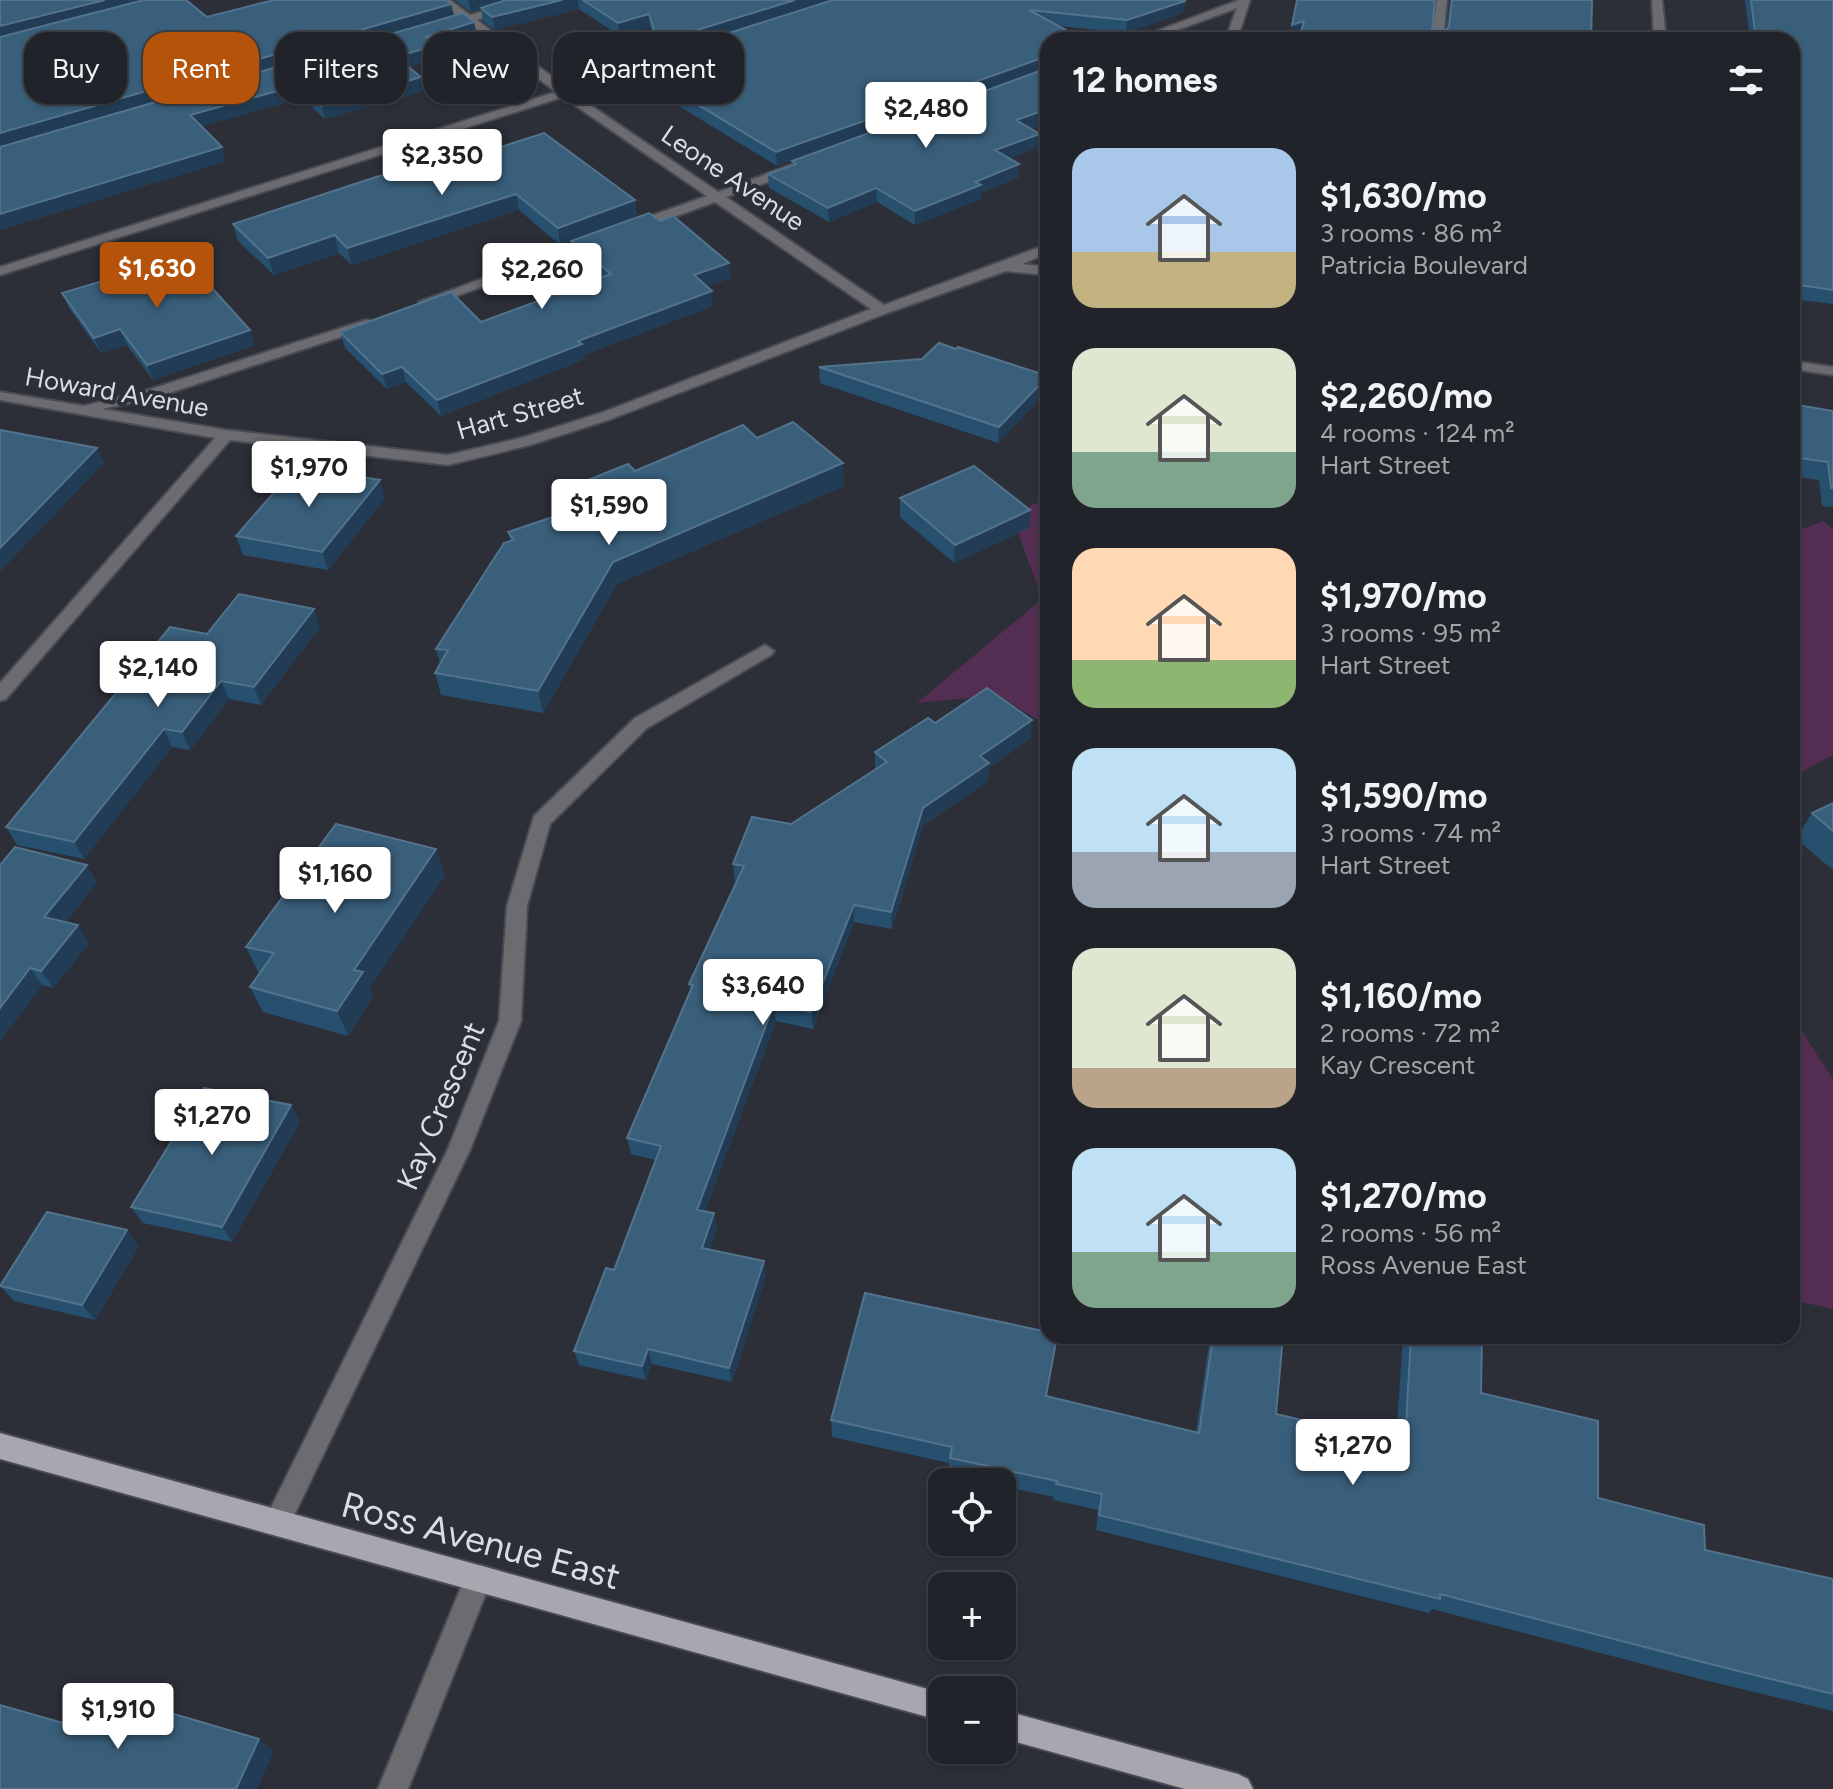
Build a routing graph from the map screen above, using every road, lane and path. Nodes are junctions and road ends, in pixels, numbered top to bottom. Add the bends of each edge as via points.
1 (443, 0) edge
2 (534, 0) edge
3 (1442, 0) edge
4 (1657, 0) edge
5 (1244, 1) edge
6 (469, 19) junction
7 (439, 28) edge
8 (1161, 32) edge
9 (1234, 32) edge
10 (1438, 32) edge
11 (1659, 32) edge
12 (553, 84) edge
13 (553, 97) edge
14 (581, 104) edge
15 (804, 164) edge
16 (718, 196) junction
17 (618, 233) edge
18 (603, 238) edge
19 (1040, 251) edge
20 (1004, 267) junction
21 (1040, 270) edge
22 (0, 271) edge
23 (417, 305) edge
24 (882, 310) junction
25 (374, 321) edge
26 (1800, 366) edge
27 (1833, 371) edge
28 (0, 396) edge
29 (79, 410) junction
30 (226, 435) junction
31 (765, 651) dead end
32 (0, 695) edge
33 (0, 1446) edge
34 (277, 1523) junction
35 (479, 1578) junction
36 (928, 1703) edge
37 (1016, 1728) edge
38 (393, 1789) edge
39 (1238, 1789) edge

1 - 6 street, Leone Avenue
2 - 6 street
3 - 10 street
4 - 11 street
5 - 8 street
5 - 9 street
6 - 7 street
6 - 12 street, Leone Avenue
13 - 22 street
14 - 16 street, Leone Avenue
15 - 16 street
16 - 17 street
16 - 24 street, Leone Avenue
18 - 23 street
19 - 20 street, Hart Street
20 - 21 street
20 - 24 street, Hart Street
24 - 30 street, Hart Street via 606,416 448,460
25 - 29 street via 152,394
26 - 27 street
28 - 29 street, Howard Avenue
29 - 30 street, Howard Avenue
30 - 32 street
31 - 34 street, Kay Crescent via 641,723 541,821 517,906 510,1021 459,1150
33 - 34 main road, Ross Avenue East
34 - 35 main road, Ross Avenue East
35 - 36 main road, Ross Avenue East
35 - 38 street
37 - 39 main road

